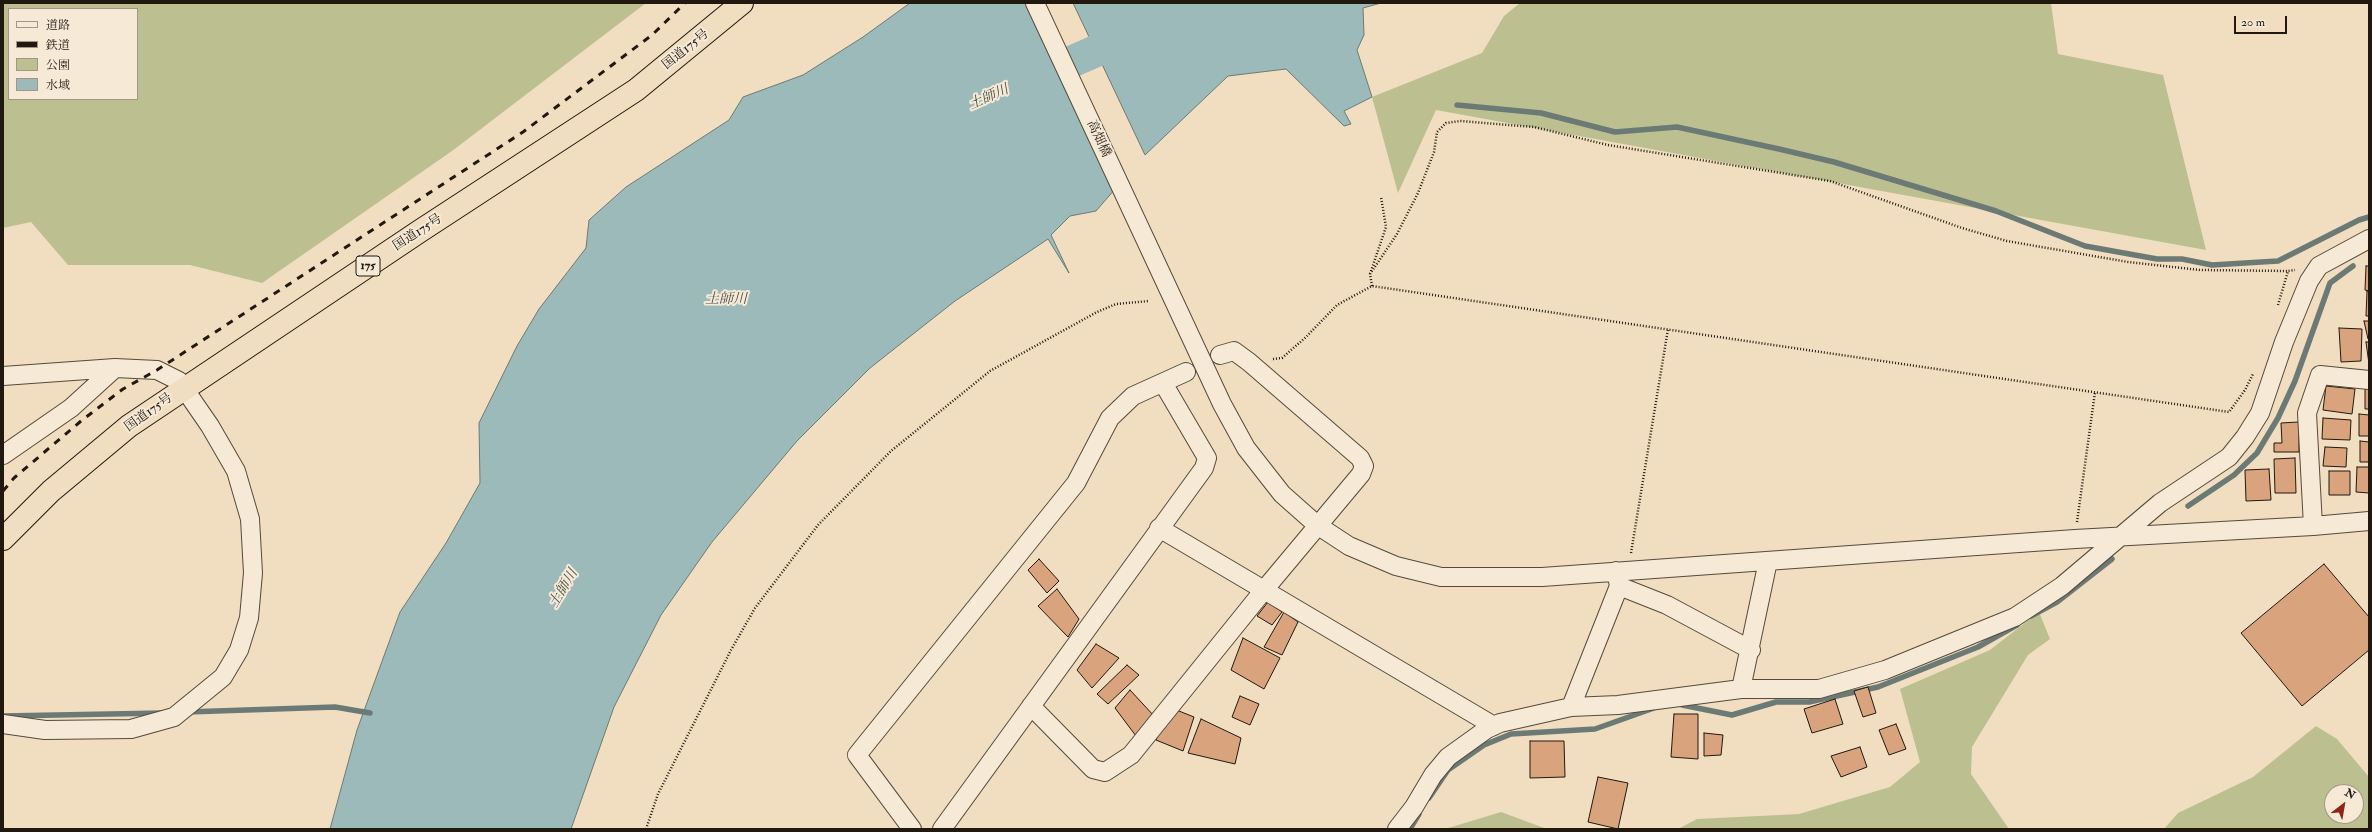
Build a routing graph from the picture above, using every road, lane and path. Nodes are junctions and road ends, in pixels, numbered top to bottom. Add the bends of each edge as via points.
1 (742, 3) edge
2 (1035, 3) edge
3 (1381, 197) dead end
4 (2369, 239) edge
5 (2319, 266) junction
6 (2288, 271) junction
7 (1370, 274) junction
8 (1372, 286) junction
9 (1149, 301) dead end
10 (2276, 313) dead end
11 (1668, 329) junction
12 (1220, 355) dead end
13 (1249, 362) junction
14 (114, 368) junction
15 (2255, 369) dead end
16 (1186, 372) dead end
17 (3, 376) edge
18 (2369, 380) edge
19 (1163, 383) junction
20 (184, 388) junction
21 (2095, 392) junction
22 (3, 455) edge
23 (2369, 521) edge
24 (1317, 525) junction
25 (2313, 526) junction
26 (1159, 528) junction
27 (2119, 536) junction
28 (3, 539) edge
29 (2074, 539) junction
30 (1768, 561) junction
31 (1621, 573) junction
32 (1264, 590) junction
33 (1751, 650) junction
34 (1741, 689) junction
35 (1031, 706) junction
36 (1571, 707) junction
37 (3, 724) edge
38 (1494, 726) junction
39 (646, 829) edge
40 (912, 829) edge
41 (942, 829) edge
42 (1397, 829) edge

1 - 20 highway, 国道175号 / 175 via 636,90
2 - 24 street, 高畑橋 via 1222,404 1246,448 1282,494
3 - 7 path via 1386,227
4 - 5 street
5 - 6 path
5 - 27 street via 2308,281 2260,413 2245,437 2228,457 2160,503
6 - 7 path via 2200,270 2135,263 2014,242 1962,228 1830,181 1608,145 1534,127 1460,121 1446,123 1437,132 1434,152 1423,181 1397,234
6 - 10 path
7 - 8 path
8 - 11 path
8 - 13 path via 1337,305 1282,358
9 - 39 path via 1116,304 1097,312 990,371 891,451 818,525 755,608 731,650 658,794
11 - 21 path
11 - 31 path
12 - 13 street via 1234,351
13 - 24 street via 1360,458 1364,466 1361,474
14 - 17 street
14 - 20 street via 157,370 178,381
14 - 22 street via 71,408
15 - 21 path via 2245,390 2229,412
16 - 19 street
18 - 25 street via 2320,375 2307,413
19 - 26 street via 1207,458 1204,468
19 - 40 street via 1133,396 1110,418 1076,483 856,755
20 - 28 highway, 国道175号 / 175 via 129,426 51,491
20 - 37 street via 236,471 250,519 253,573 249,618 239,650 222,677 174,716 131,729 44,730
21 - 29 path
23 - 25 street, 高畑橋
24 - 31 street, 高畑橋 via 1349,546 1396,566 1441,577 1542,577
24 - 32 street
25 - 27 street, 高畑橋
26 - 32 street
26 - 35 street
27 - 29 street, 高畑橋
27 - 34 street via 2062,586 2015,618 1885,670 1819,689
29 - 30 street, 高畑橋
30 - 31 street, 高畑橋
30 - 33 street
31 - 33 street via 1667,605
31 - 36 street
32 - 35 street via 1131,755 1105,772 1093,769
32 - 38 street
33 - 34 street
34 - 36 street via 1618,705
35 - 41 street
36 - 38 street
38 - 42 street via 1448,757

